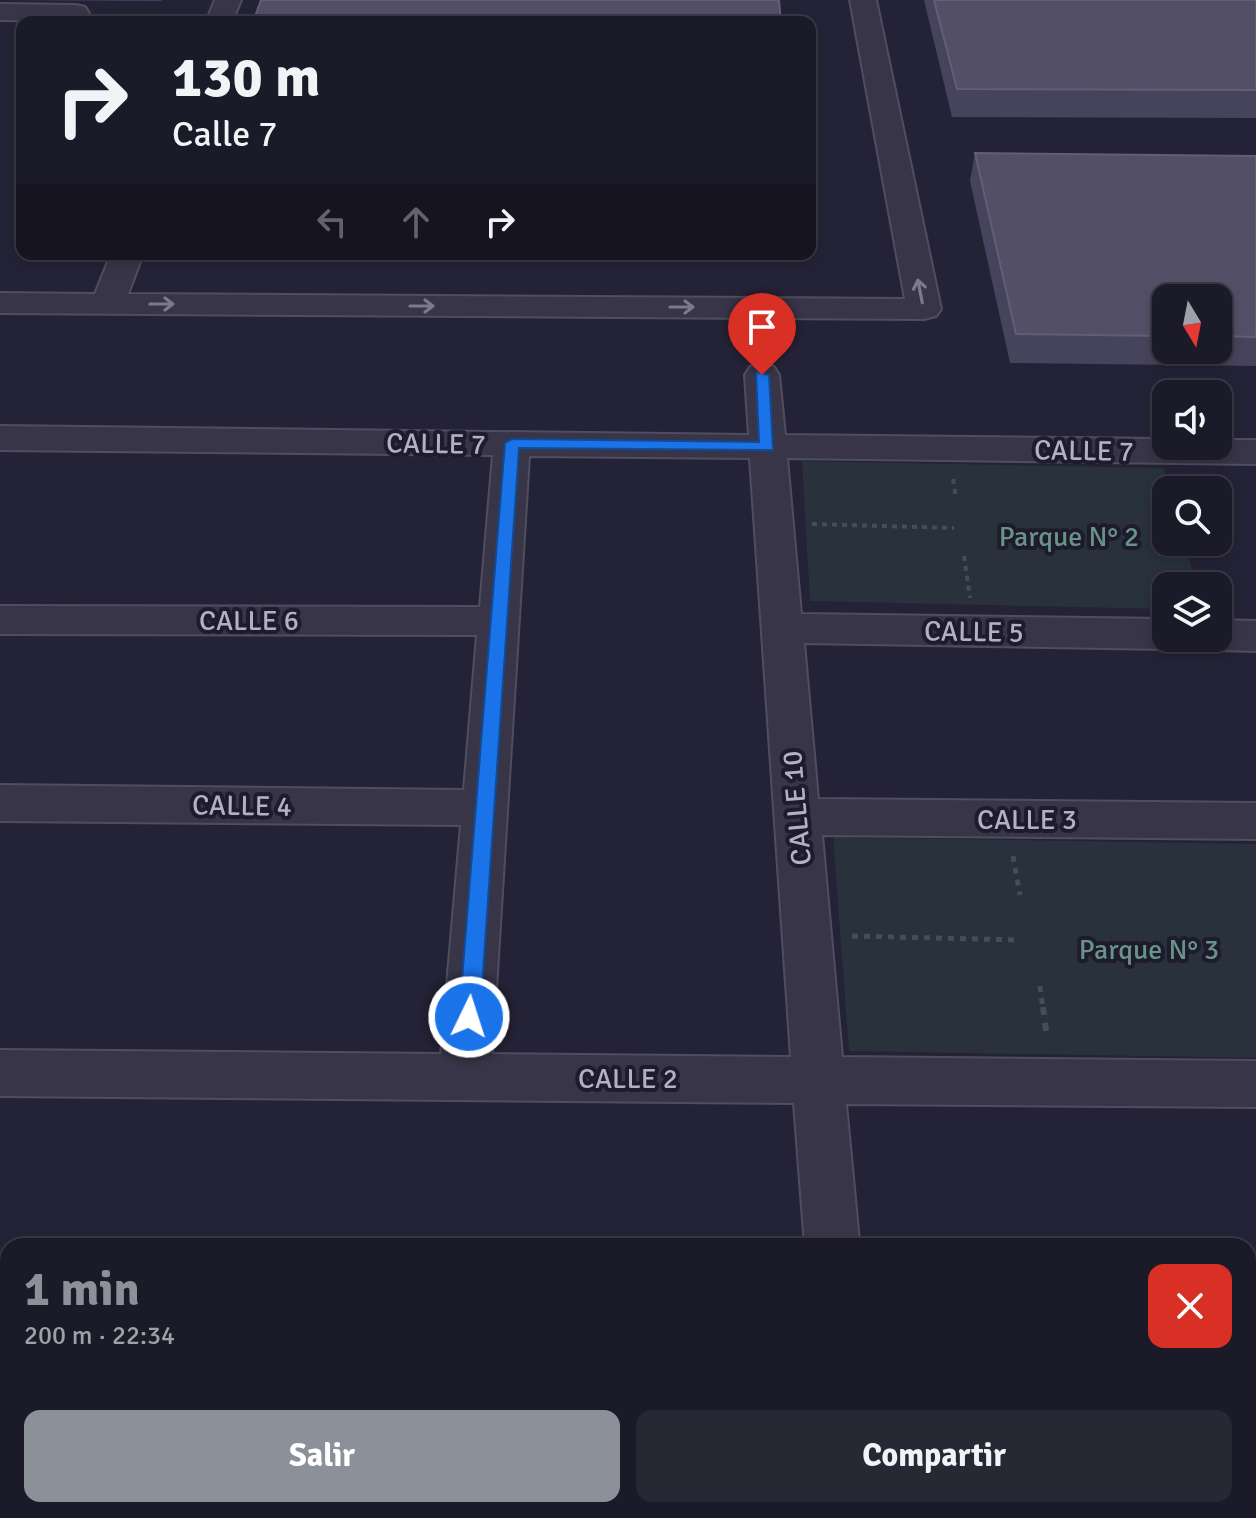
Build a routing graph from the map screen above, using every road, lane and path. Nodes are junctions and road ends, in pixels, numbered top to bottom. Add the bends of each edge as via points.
1 (863, 0) edge
2 (0, 12) edge
3 (76, 13) dead end
4 (125, 260) edge
5 (0, 287) edge
6 (111, 296) junction
7 (0, 303) edge
8 (762, 375) dead end
9 (0, 438) edge
10 (512, 443) junction
11 (767, 447) junction
12 (1256, 452) edge
13 (812, 524) dead end
14 (954, 528) dead end
15 (964, 556) dead end
16 (970, 601) dead end
17 (0, 620) edge
18 (499, 621) junction
19 (782, 628) junction
20 (1152, 634) edge
21 (1232, 635) edge
22 (1256, 636) edge
23 (0, 803) edge
24 (485, 808) junction
25 (797, 817) junction
26 (1256, 821) edge
27 (1011, 844) dead end
28 (1020, 895) dead end
29 (847, 920) dead end
30 (849, 936) junction
31 (1019, 940) dead end
32 (850, 951) dead end
33 (1040, 986) dead end
34 (1048, 1048) dead end
35 (0, 1073) edge
36 (465, 1077) junction
37 (818, 1080) junction
38 (1256, 1084) edge
39 (831, 1238) edge

6 -> 1 street via 924,309
2 - 3 street
4 - 6 street
5 - 6 street
6 - 7 street
8 - 11 street, CALLE 10
9 - 10 street, CALLE 7
10 - 11 street, CALLE 7
10 - 18 street
11 - 12 street, CALLE 7
11 - 19 street, CALLE 10
13 - 14 path
15 - 16 path
17 - 18 street, CALLE 6
18 - 24 street
19 - 20 street, CALLE 5
19 - 25 street, CALLE 10
21 - 22 street
23 - 24 street, CALLE 4
24 - 36 street
25 - 26 street, CALLE 3
25 - 37 street, CALLE 10
27 - 28 path
29 - 30 path
30 - 31 path
30 - 32 path
33 - 34 path
35 - 36 street, CALLE 2
36 - 37 street, CALLE 2
37 - 38 street, CALLE 2
37 - 39 street, CALLE 10

